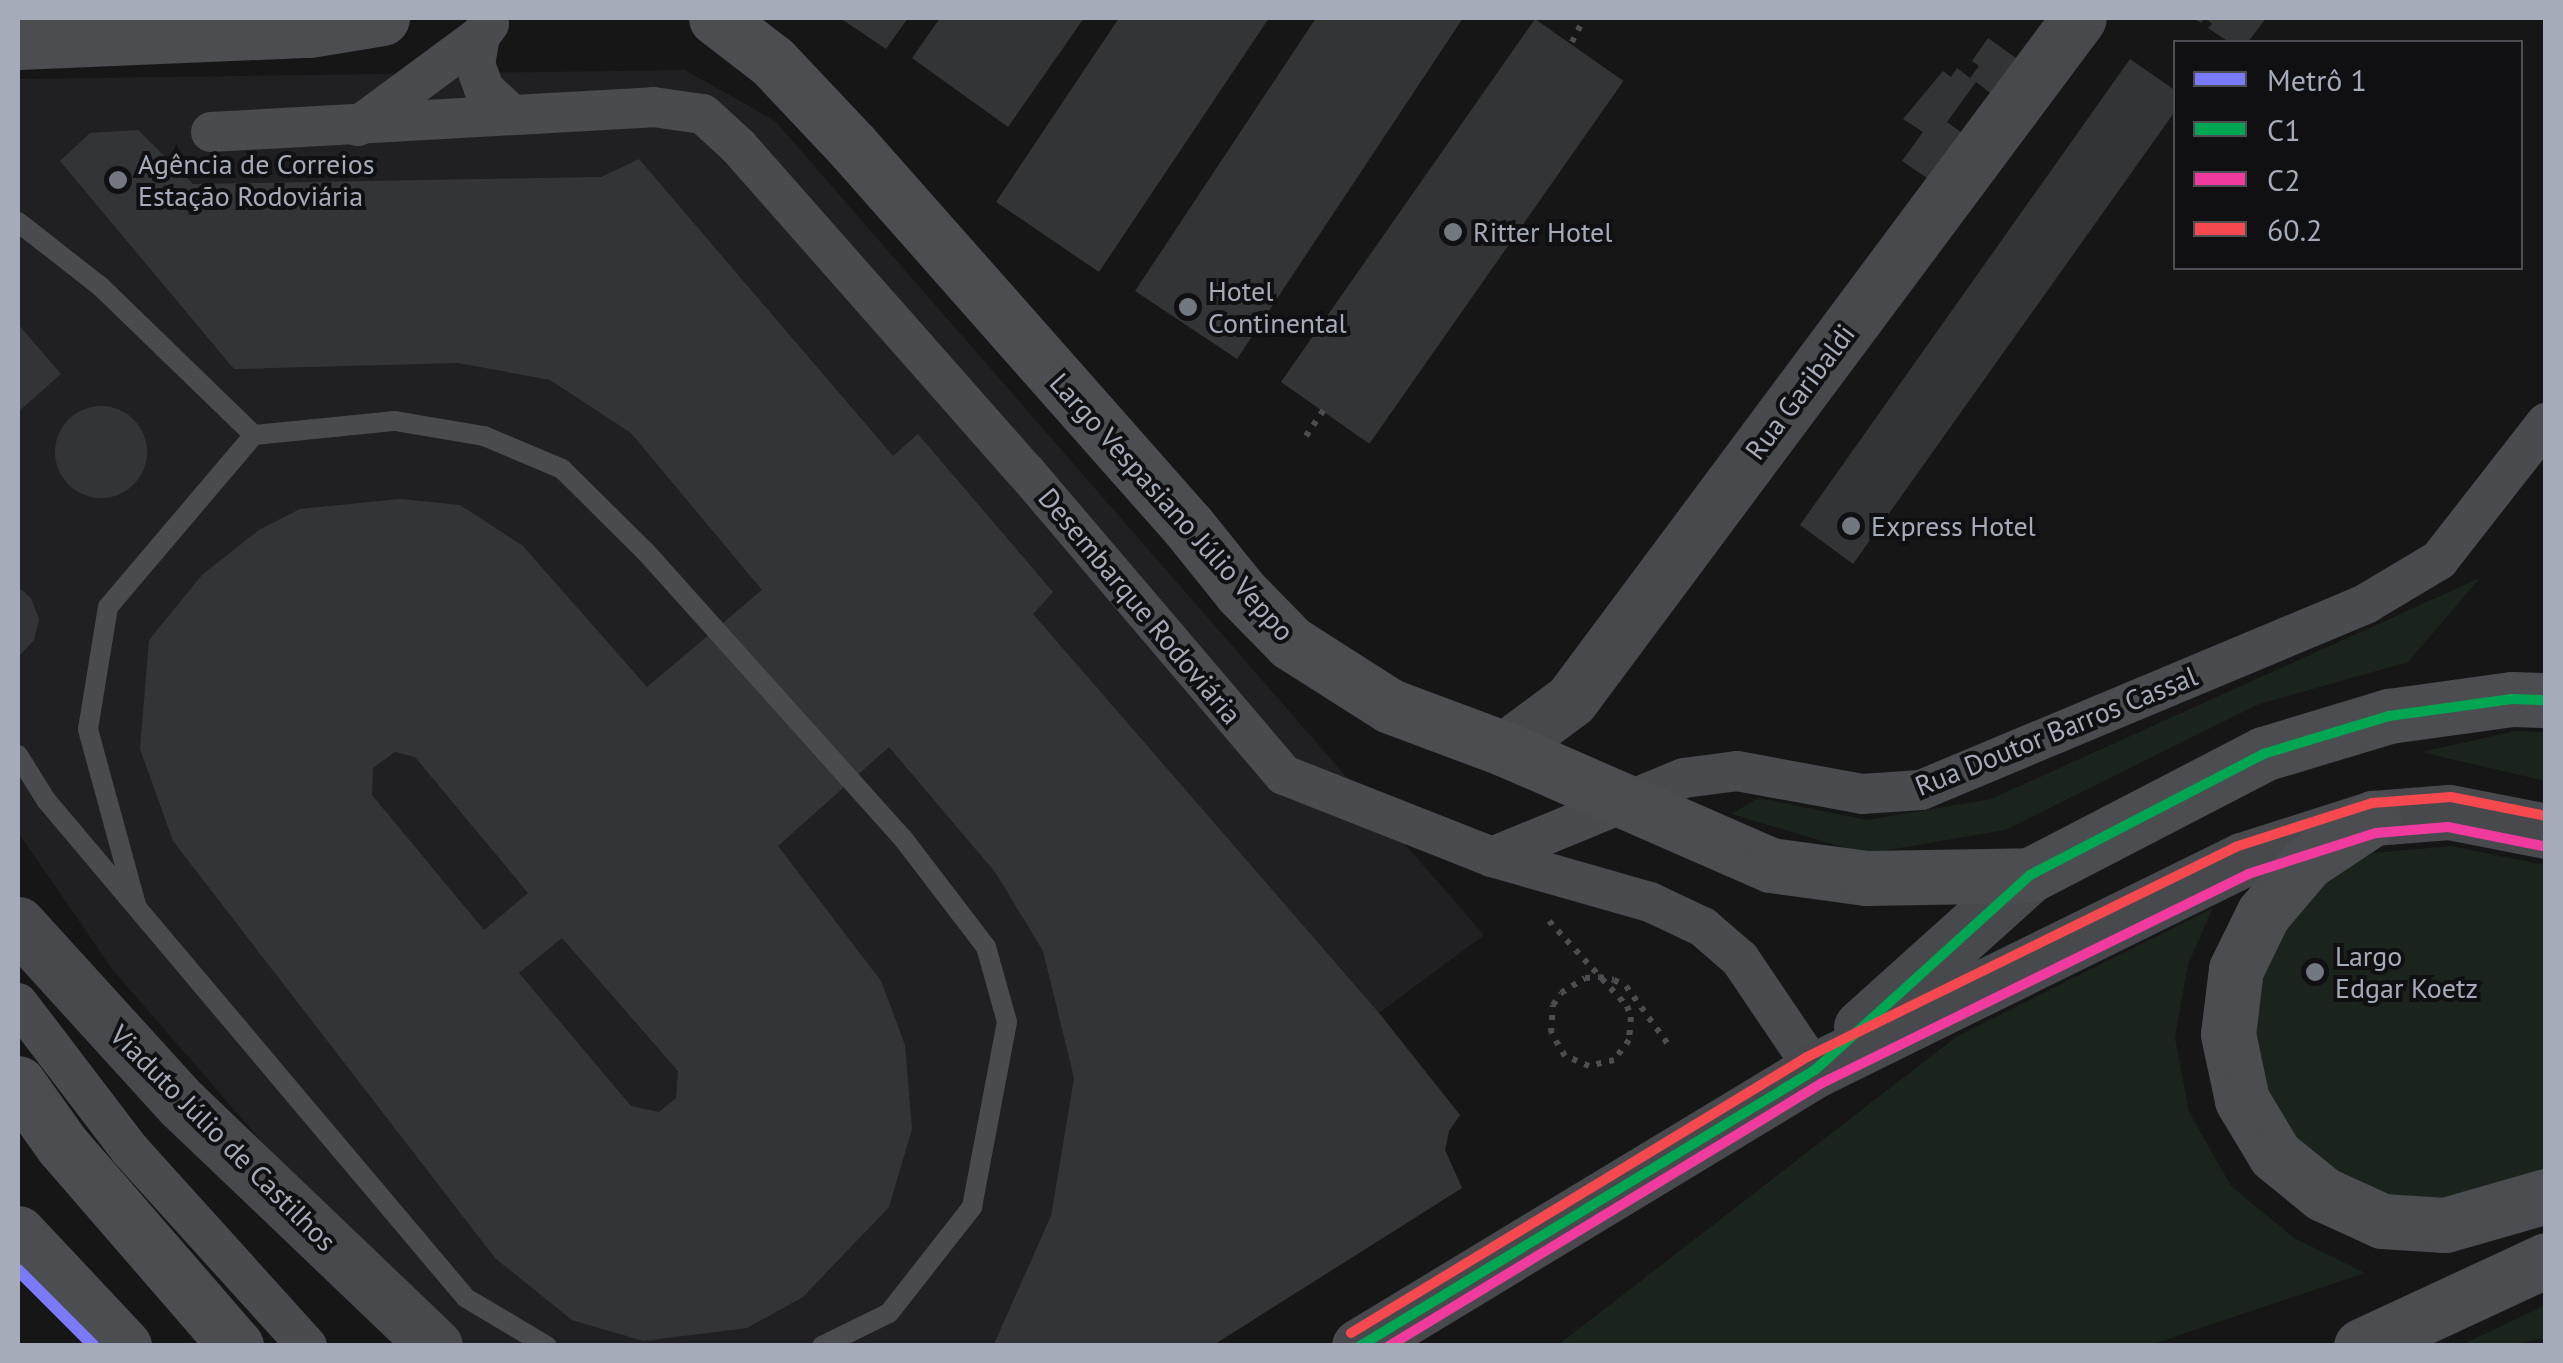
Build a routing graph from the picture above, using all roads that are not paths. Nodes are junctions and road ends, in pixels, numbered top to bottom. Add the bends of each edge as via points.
1 (382, 18) edge
2 (716, 18) edge
3 (2079, 18) edge
4 (314, 24) edge
5 (487, 27) edge
6 (18, 42) edge
7 (512, 115) junction
8 (358, 126) junction
9 (210, 132) dead end
10 (18, 222) edge
11 (2546, 423) edge
12 (254, 436) junction
13 (2546, 700) edge
14 (1505, 749) junction
15 (18, 755) edge
16 (1626, 804) junction
17 (2373, 818) junction
18 (2546, 831) edge
19 (1492, 856) junction
20 (2030, 875) junction
21 (136, 905) junction
22 (18, 924) edge
23 (18, 1003) edge
24 (1815, 1070) junction
25 (18, 1082) edge
26 (2538, 1198) edge
27 (18, 1233) edge
28 (2540, 1263) edge
29 (124, 1346) edge
30 (236, 1346) edge
31 (307, 1346) edge
32 (435, 1346) edge
33 (547, 1346) edge
34 (822, 1346) edge
35 (1358, 1346) edge
36 (2361, 1346) edge

1 - 4 main road
2 - 14 main road, Largo Vespasiano Júlio Veppo via 773,62 853,147 1291,643 1390,706
3 - 14 main road, Rua Garibaldi via 1571,700
4 - 6 main road
5 - 7 street via 476,64 484,89
5 - 8 street
7 - 8 street, Desembarque Rodoviária
7 - 19 street, Desembarque Rodoviária via 653,107 703,114 1025,471 1284,775
8 - 9 street, Desembarque Rodoviária
10 - 12 lane via 100,286
11 - 16 street, Rua Doutor Barros Cassal via 2439,560 2368,603 1921,790 1862,794 1737,771 1684,778
12 - 21 lane via 108,606 88,728
12 - 34 lane, bridge via 395,421 484,436 562,470 645,551 902,838 986,947 1007,1022 972,1207 889,1313
13 - 20 main road via 2389,716 2263,754
14 - 16 main road, Largo Vespasiano Júlio Veppo
15 - 21 lane via 46,800
16 - 19 street, Rua Doutor Barros Cassal
16 - 20 main road, Largo Vespasiano Júlio Veppo via 1771,865 1866,878
17 - 18 main road via 2449,812
17 - 24 main road via 2242,860
17 - 26 main road via 2306,862 2263,914 2236,968 2228,1034 2242,1100 2275,1156 2323,1194 2382,1221 2446,1225
19 - 24 street, Desembarque Rodoviária via 1650,902 1703,928 1740,959
20 - 24 main road
21 - 33 lane via 466,1298
22 - 32 main road, Viaduto Júlio de Castilhos via 182,1104
23 - 31 street via 130,1150
24 - 35 main road
25 - 30 main road, bridge via 62,1145
27 - 29 main road
28 - 36 main road

